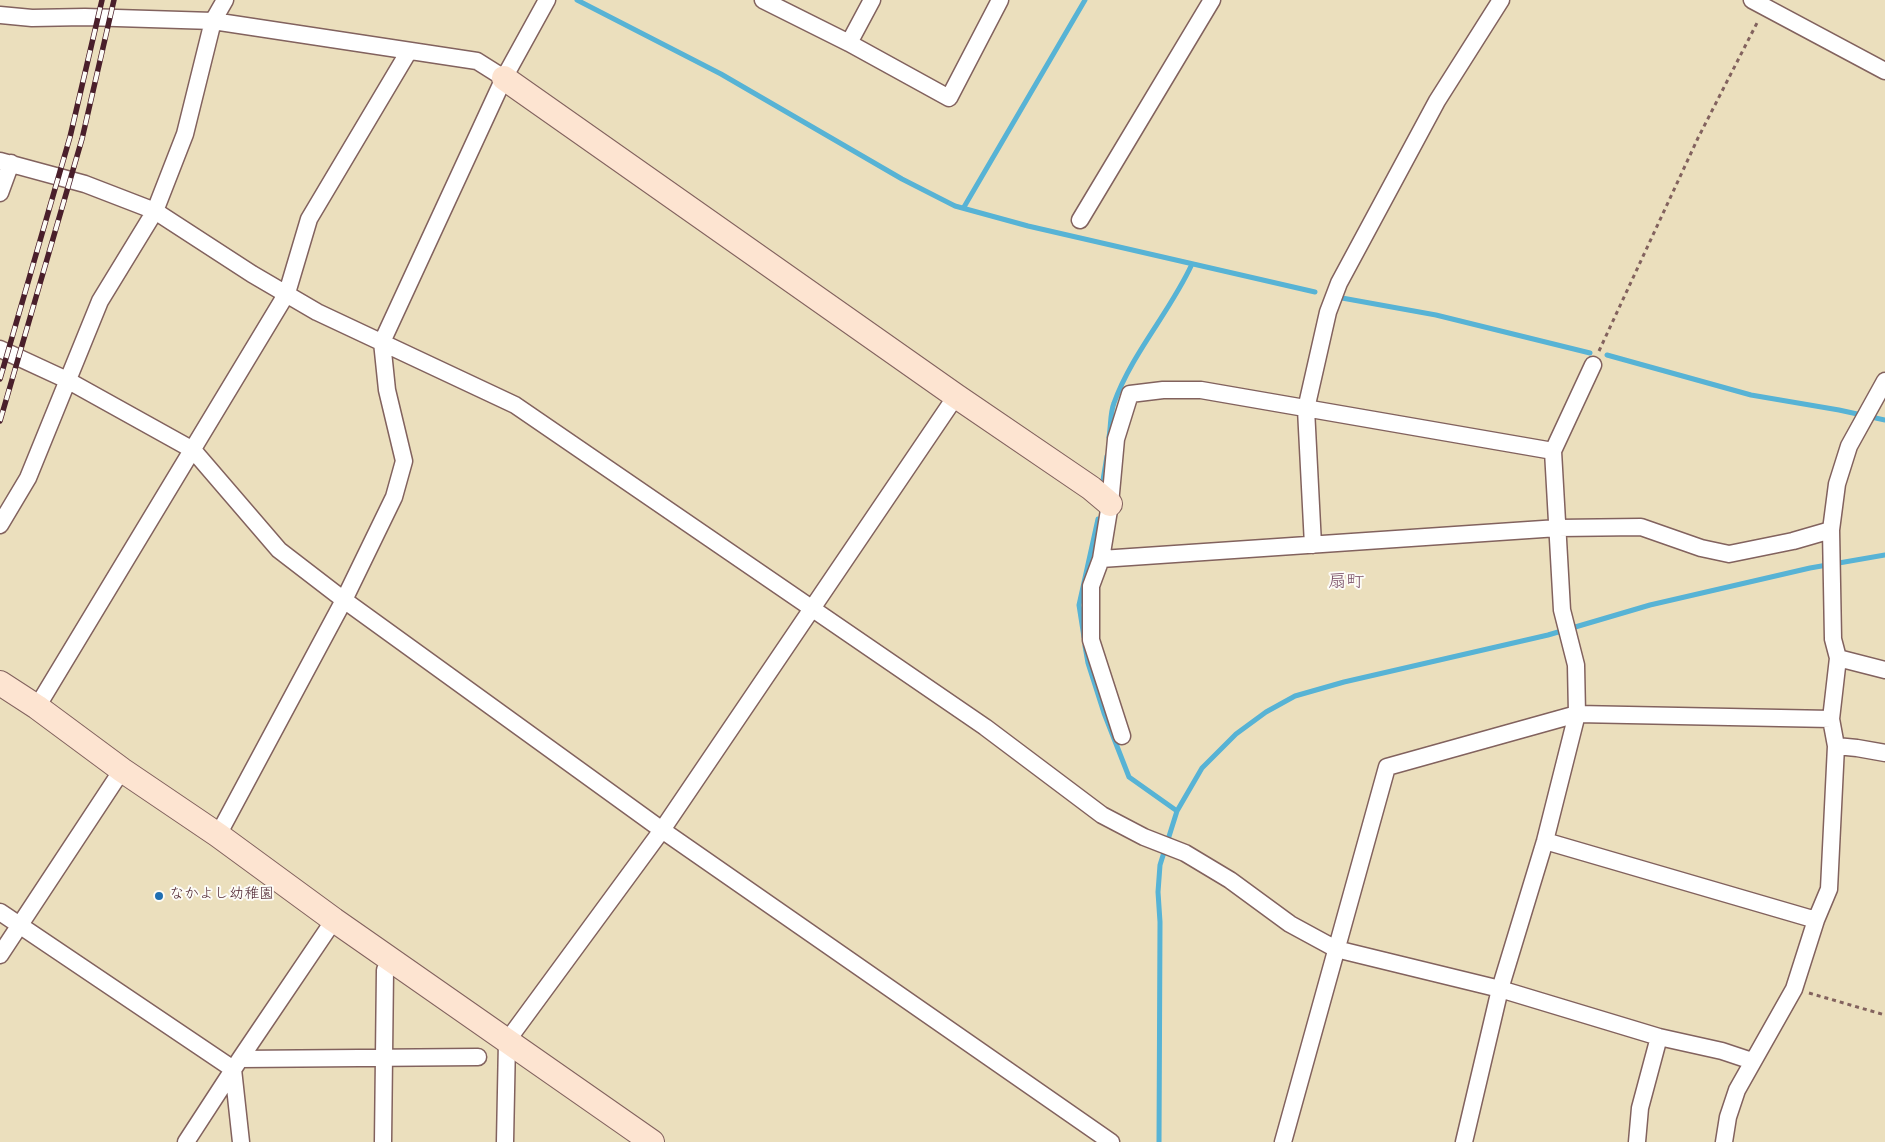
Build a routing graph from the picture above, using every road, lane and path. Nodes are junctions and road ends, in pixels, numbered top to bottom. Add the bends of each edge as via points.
1 (225, 0) edge
2 (547, 0) edge
3 (763, 0) edge
4 (872, 0) edge
5 (1000, 0) edge
6 (1212, 0) edge
7 (1501, 0) edge
8 (1758, 4) edge
9 (0, 15) edge
10 (213, 21) junction
11 (849, 43) junction
12 (409, 51) junction
13 (1885, 71) edge
14 (504, 78) junction
15 (6, 162) edge
16 (0, 193) edge
17 (155, 211) junction
18 (1080, 220) dead end
19 (286, 293) junction
20 (382, 342) junction
21 (0, 349) edge
22 (1593, 365) joint
23 (67, 380) junction
24 (1885, 381) edge
25 (956, 396) junction
26 (1306, 409) junction
27 (193, 450) junction
28 (1552, 452) junction
29 (1110, 504) junction
30 (0, 525) edge
31 (1558, 528) junction
32 (1831, 536) junction
33 (1313, 545) junction
34 (1101, 560) junction
35 (344, 600) junction
36 (812, 609) junction
37 (1838, 658) junction
38 (1885, 670) edge
39 (0, 683) edge
40 (37, 707) junction
41 (1577, 714) junction
42 (1831, 719) junction
43 (1122, 736) dead end
44 (1836, 746) junction
45 (1885, 753) edge
46 (122, 770) junction
47 (662, 830) junction
48 (218, 835) junction
49 (1545, 841) junction
50 (0, 912) edge
51 (334, 920) junction
52 (1816, 920) junction
53 (20, 925) junction
54 (1336, 949) junction
55 (0, 955) edge
56 (392, 961) junction
57 (1500, 989) junction
58 (1794, 989) junction
59 (1885, 1015) edge
60 (1659, 1037) junction
61 (507, 1041) junction
62 (478, 1057) dead end
63 (384, 1058) junction
64 (1752, 1062) junction
65 (237, 1064) junction
66 (186, 1142) edge
67 (241, 1142) edge
68 (383, 1142) edge
69 (505, 1142) edge
70 (652, 1142) edge
71 (1111, 1142) edge
72 (1283, 1142) edge
73 (1464, 1142) edge
74 (1637, 1142) edge
75 (1724, 1142) edge

1 - 10 street
2 - 14 street
3 - 11 street
4 - 11 street
5 - 11 street via 949,98
6 - 18 street
7 - 26 street via 1437,101 1339,283 1328,312
8 - 13 street
8 - 22 path
9 - 10 street
10 - 12 street
10 - 17 street via 185,134
12 - 14 street via 478,61
12 - 19 street via 309,219
14 - 20 street
14 - 25 street
15 - 16 street
15 - 17 street via 85,184
17 - 19 street
17 - 23 street via 100,301
19 - 20 street via 317,312
19 - 27 street
20 - 35 street via 387,390 404,461 394,497
20 - 36 street via 515,405
21 - 23 street
22 - 28 street
23 - 27 street
23 - 30 street via 28,478
24 - 32 street via 1848,446 1837,484
25 - 29 street
25 - 36 street
26 - 28 street
26 - 29 street via 1201,390 1130,394 1116,439
26 - 33 street
27 - 35 street via 279,550
27 - 40 street
28 - 31 street
29 - 34 street
31 - 32 street via 1641,527 1729,554
31 - 33 street
31 - 41 street via 1562,610 1576,665
32 - 37 street via 1833,638
33 - 34 street
34 - 43 street via 1091,586 1091,640
35 - 47 street
35 - 48 street
36 - 47 street
36 - 54 street via 985,727 1102,815 1144,837 1185,853 1230,880 1290,924
37 - 38 street
37 - 42 street
39 - 40 street
40 - 46 street
41 - 42 street
41 - 49 street
41 - 54 street via 1386,767
42 - 44 street
44 - 45 street
44 - 52 street via 1829,889
46 - 48 street
46 - 53 street
47 - 61 street
47 - 71 street
48 - 51 street
49 - 52 street
49 - 57 street
50 - 53 street
51 - 56 street
51 - 65 street
52 - 58 street
53 - 55 street
53 - 65 street
54 - 57 street
54 - 72 street
56 - 61 street
56 - 63 street via 385,970
57 - 60 street
57 - 73 street
58 - 59 path
58 - 64 street
60 - 64 street
60 - 74 street via 1640,1108
61 - 69 street
61 - 70 street
62 - 63 street
63 - 65 street
63 - 68 street
64 - 75 street via 1728,1117
65 - 66 street
65 - 67 street

